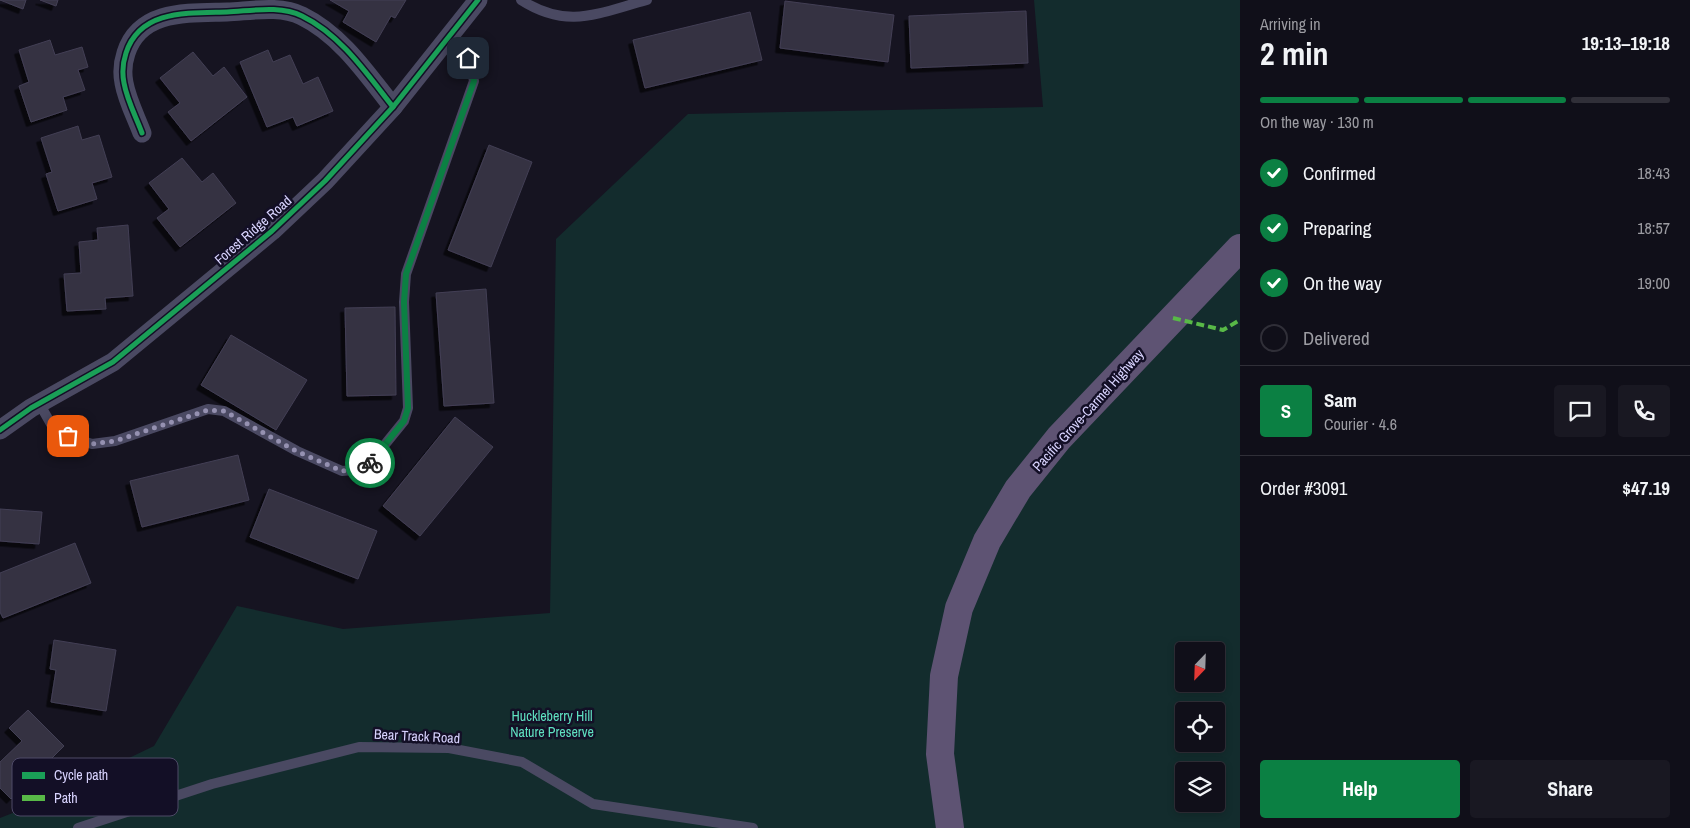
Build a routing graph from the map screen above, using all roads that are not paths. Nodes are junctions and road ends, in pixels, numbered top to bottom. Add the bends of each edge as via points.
1 (478, 0) edge
2 (521, 0) edge
3 (647, 0) edge
4 (450, 36) junction
5 (393, 107) junction
6 (142, 133) dead end
7 (1240, 248) edge
8 (38, 403) junction
9 (0, 430) edge
10 (178, 795) edge
11 (115, 816) edge
12 (78, 828) edge
13 (753, 828) edge
14 (950, 828) edge

1 - 4 street, Forest Ridge Road
2 - 3 lane via 557,17 574,18
4 - 5 street, Forest Ridge Road
4 - 8 lane via 468,58 474,81 406,274 408,408 404,421 365,469 342,471 296,451 224,411 208,410 115,441 92,444 68,436 51,424
5 - 6 street via 332,36 301,15 269,9 185,13 149,22 129,45 124,83
5 - 8 street, Forest Ridge Road via 325,181 272,231 113,362
7 - 14 main road, Pacific Grove-Carmel Highway via 1059,438 1018,489 987,541 959,608 944,676 940,754
8 - 9 street, Forest Ridge Road
10 - 13 lane, Bear Track Road via 359,747 448,748 522,762 593,804
11 - 12 lane, Bear Track Road

